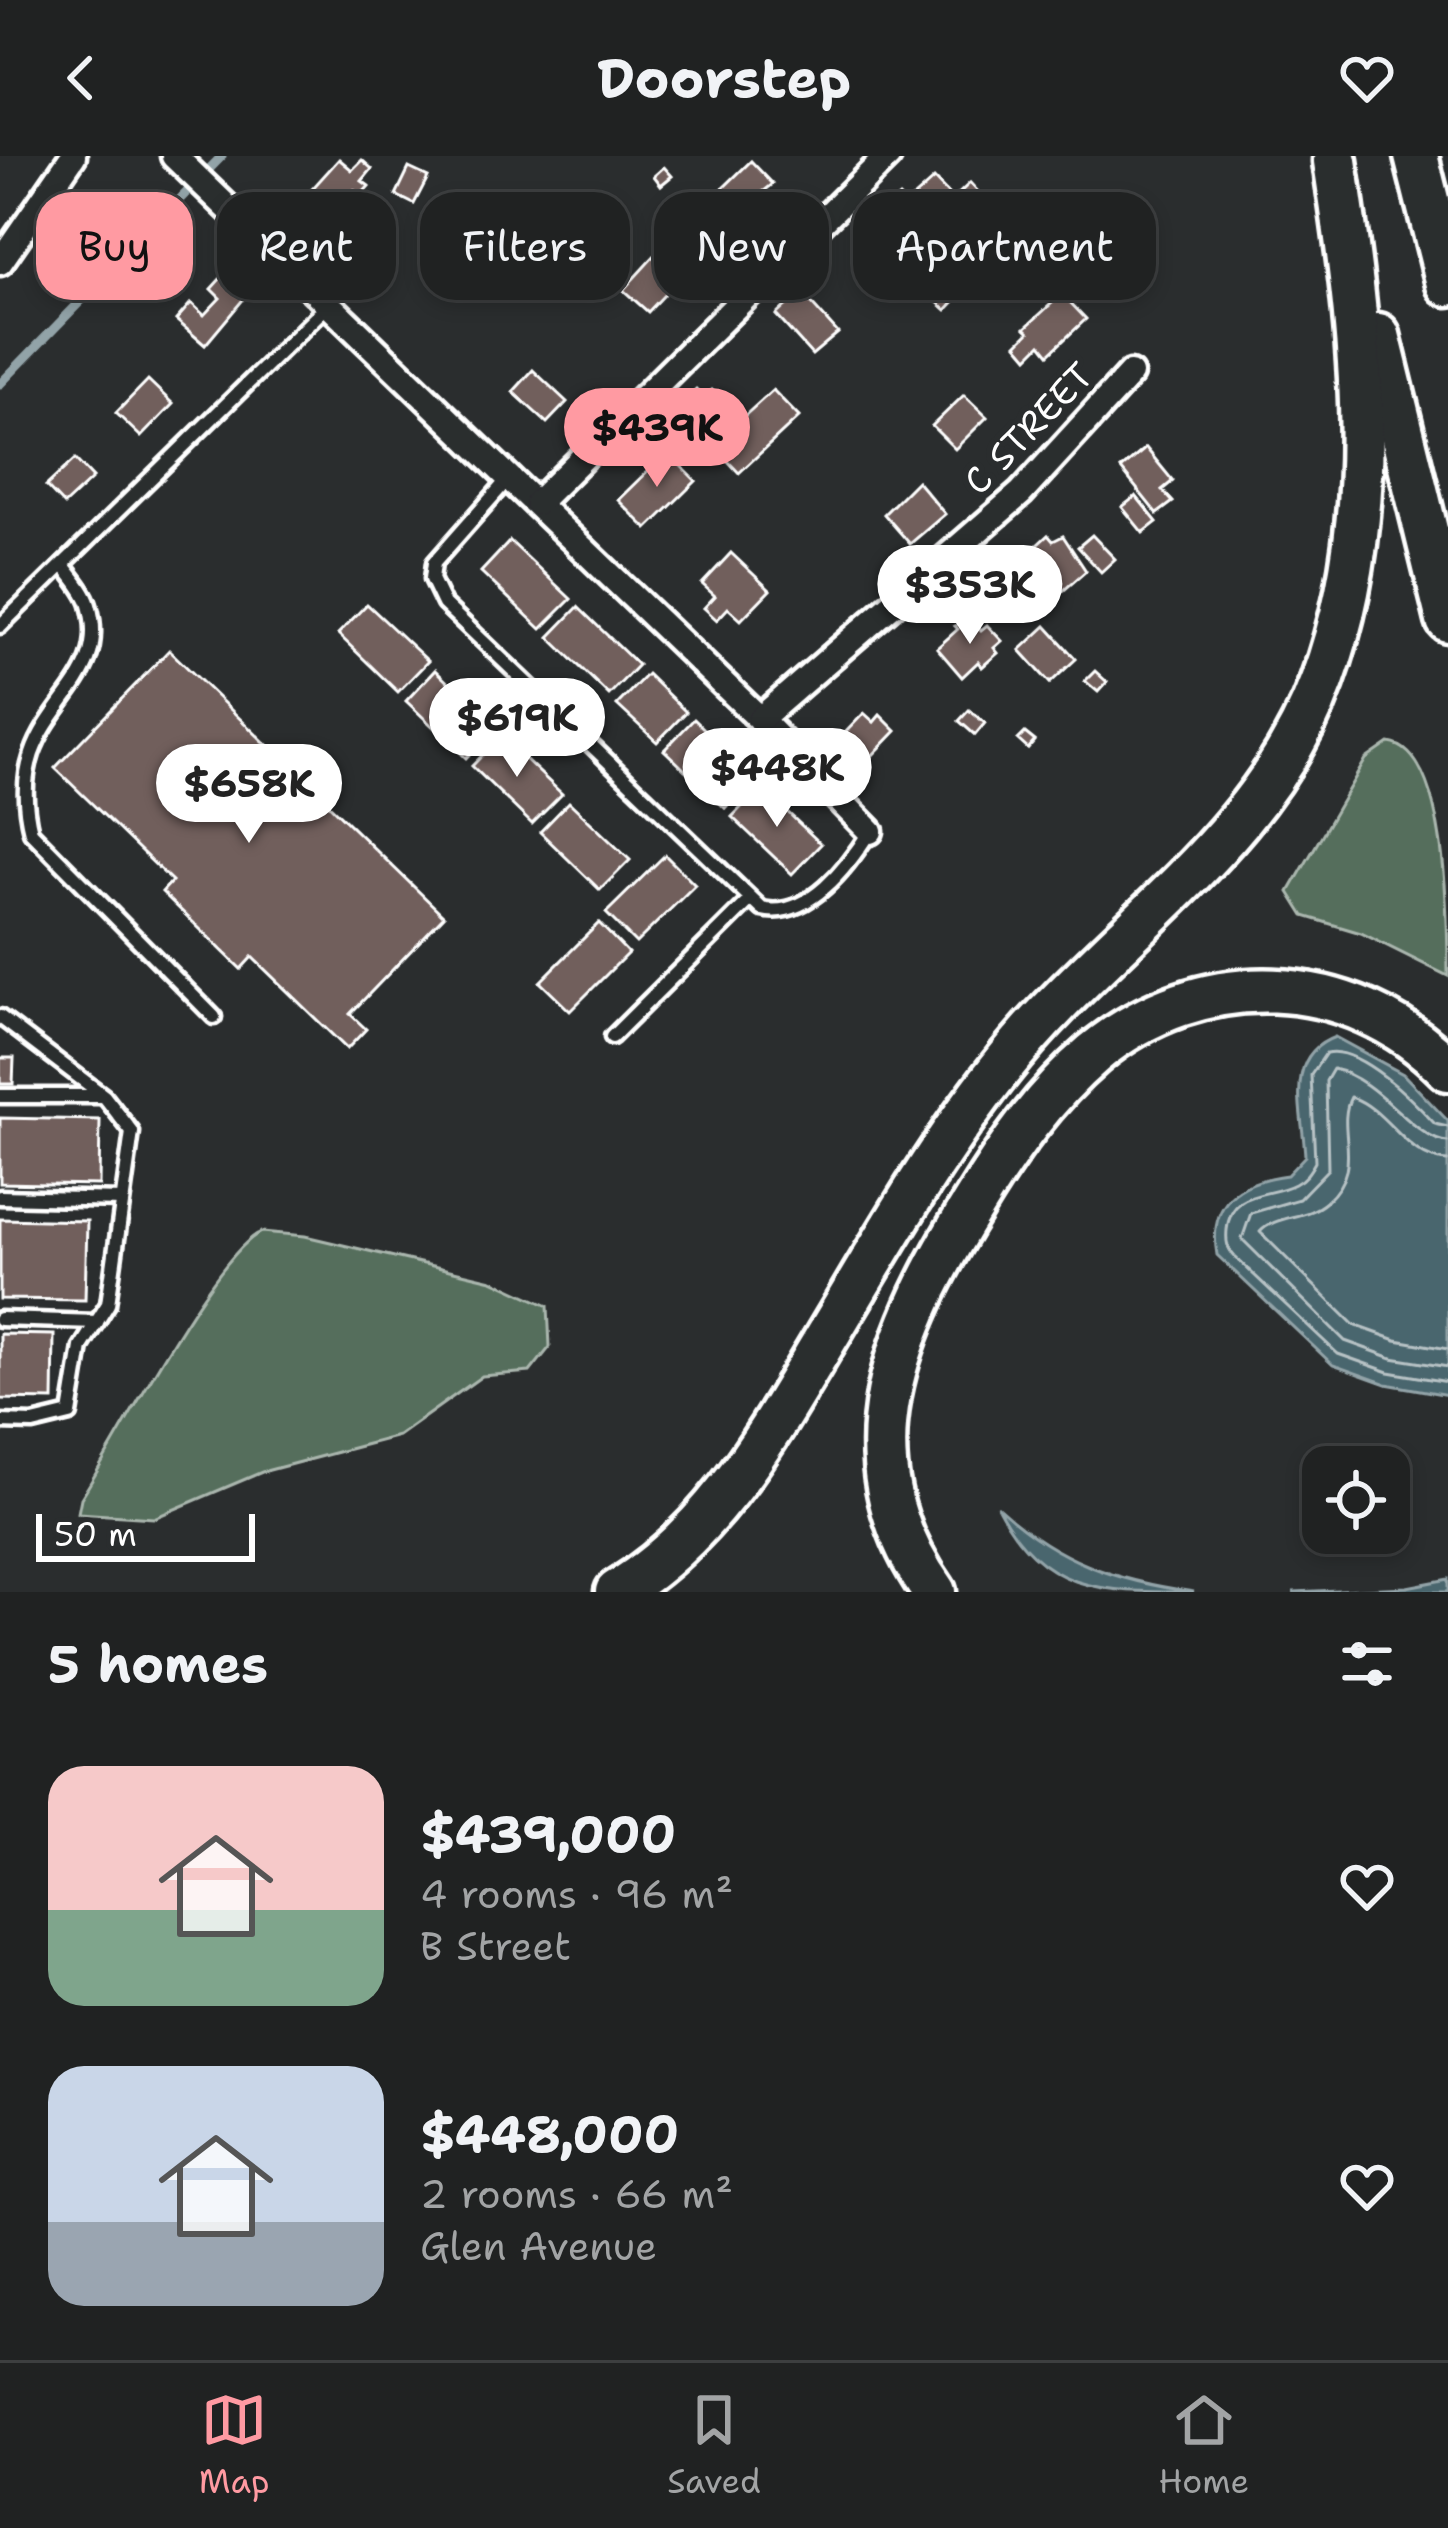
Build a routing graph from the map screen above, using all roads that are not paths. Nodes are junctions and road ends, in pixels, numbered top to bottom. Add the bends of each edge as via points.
1 (73, 156) edge
2 (888, 156) edge
3 (1416, 156) edge
4 (1334, 159) edge
5 (181, 163) edge
6 (0, 262) edge
7 (1448, 284) edge
8 (329, 304) junction
9 (1130, 374) dead end
10 (510, 477) junction
11 (537, 503) junction
12 (63, 565) junction
13 (1448, 620) edge
14 (0, 626) edge
15 (760, 718) junction
16 (869, 831) joint
17 (751, 899) junction
18 (0, 1017) edge
19 (214, 1017) dead end
20 (612, 1037) dead end
21 (1448, 1069) edge
22 (0, 1096) edge
23 (104, 1096) junction
24 (0, 1197) edge
25 (122, 1200) junction
26 (0, 1319) edge
27 (97, 1322) junction
28 (0, 1423) edge
29 (617, 1592) edge
30 (934, 1592) edge

1 - 6 street
2 - 11 street
3 - 7 highway
4 - 13 highway
4 - 29 highway via 1361,357 1362,475 1344,610 1301,731 1224,841 1001,1067 726,1497 685,1541
5 - 8 street
8 - 10 street
8 - 12 lane
9 - 15 street, C STREET via 1021,494
10 - 11 street
10 - 17 lane via 434,563 435,592
11 - 15 street
12 - 14 lane
12 - 19 lane via 88,600 92,623 75,675 20,738 13,799 31,832
15 - 16 street
16 - 17 lane via 811,899 774,912
17 - 20 lane
18 - 23 lane
21 - 30 highway via 1374,1014 1268,988 1172,1006 1075,1070 1012,1145 933,1269 893,1364 884,1425 888,1481 902,1536
22 - 23 lane
23 - 25 lane via 132,1132
24 - 25 lane
25 - 27 lane via 107,1304
26 - 27 lane
27 - 28 lane via 81,1347 70,1414

